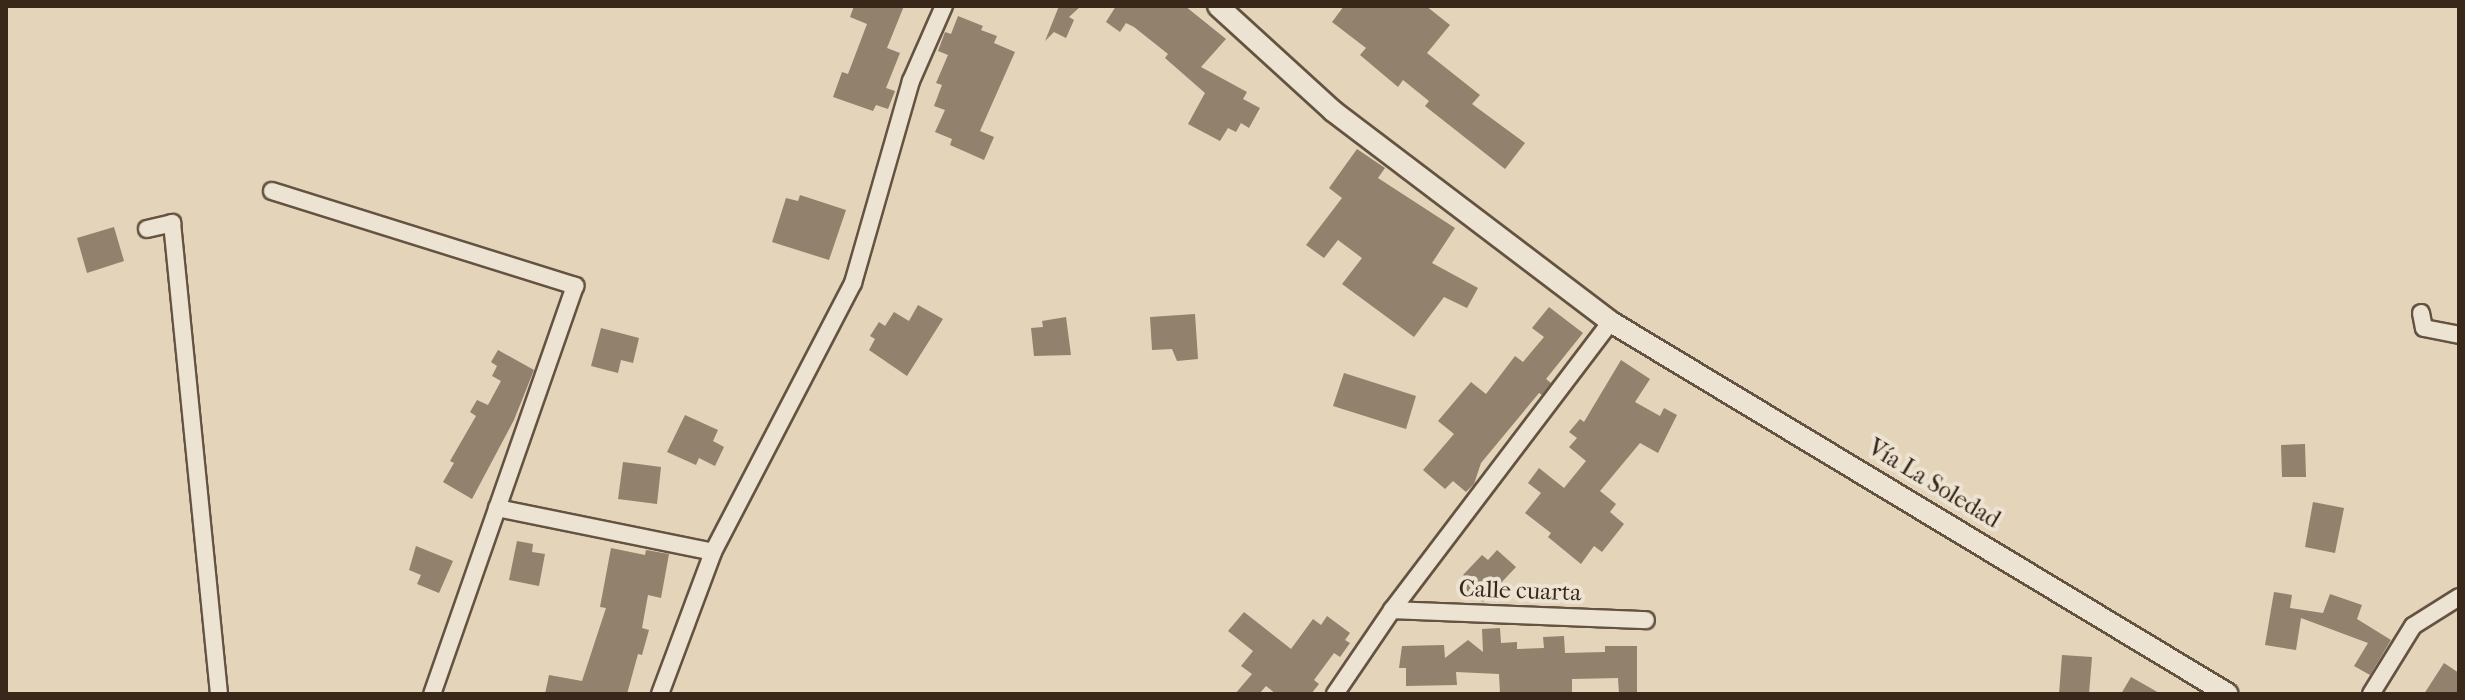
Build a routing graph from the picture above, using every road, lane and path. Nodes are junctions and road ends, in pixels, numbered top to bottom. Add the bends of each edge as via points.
1 (944, 6) edge
2 (1218, 6) edge
3 (272, 191) dead end
4 (147, 229) dead end
5 (2421, 313) dead end
6 (1611, 322) junction
7 (2459, 335) edge
8 (497, 508) junction
9 (713, 552) junction
10 (2459, 597) edge
11 (1392, 610) junction
12 (1646, 620) dead end
13 (219, 694) edge
14 (432, 694) edge
15 (660, 694) edge
16 (1335, 694) edge
17 (2228, 694) edge
18 (2371, 694) edge

1 - 9 street via 911,81 853,283
2 - 6 street, Vía La Soledad via 1333,111
3 - 8 street via 575,286
4 - 13 street via 172,223
5 - 7 street via 2424,328
6 - 11 street
6 - 17 street, Vía La Soledad
8 - 9 street
8 - 14 street
9 - 15 street
10 - 18 street via 2413,626
11 - 12 street, Calle cuarta
11 - 16 street

